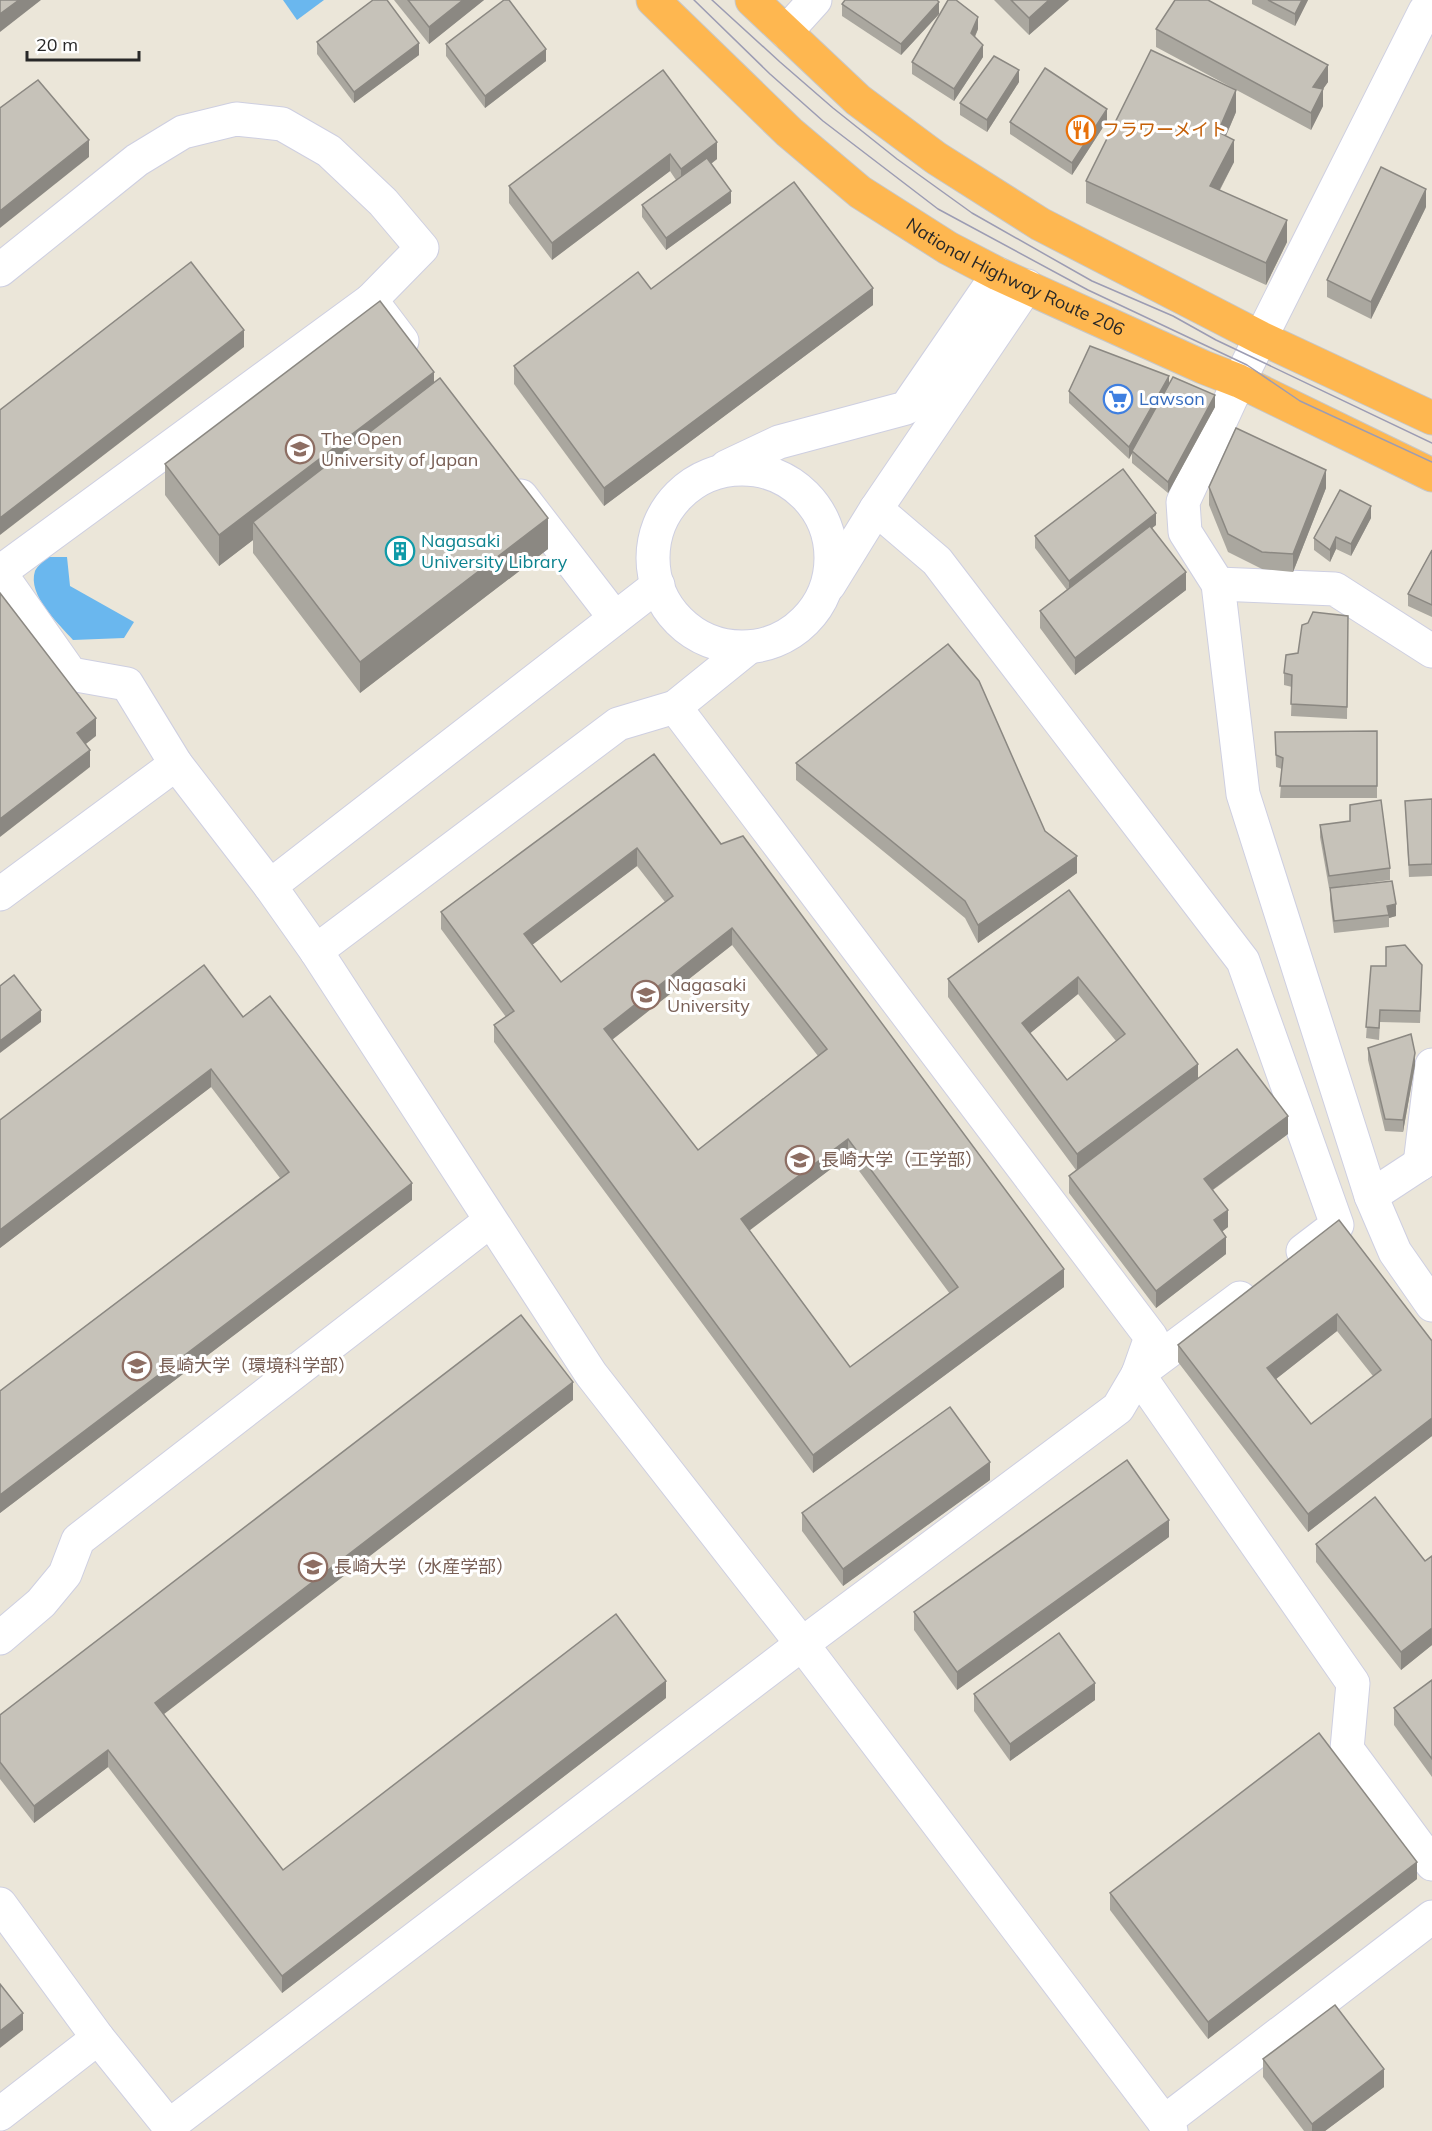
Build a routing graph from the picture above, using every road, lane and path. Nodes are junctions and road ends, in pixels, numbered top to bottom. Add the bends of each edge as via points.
1 (653, 0) edge
2 (752, 0) edge
3 (815, 0) edge
4 (1423, 10) edge
5 (786, 33) junction
6 (0, 270) edge
7 (1012, 280) junction
8 (371, 300) junction
9 (1261, 338) junction
10 (421, 366) edge
11 (1239, 381) junction
12 (1432, 418) edge
13 (500, 469) edge
14 (1432, 475) edge
15 (703, 478) junction
16 (876, 509) junction
17 (0, 572) edge
18 (1218, 584) junction
19 (658, 585) junction
20 (826, 590) junction
21 (615, 618) junction
22 (748, 648) junction
23 (1432, 651) edge
24 (675, 707) junction
25 (176, 764) junction
26 (270, 886) junction
27 (0, 894) edge
28 (316, 951) junction
29 (1432, 1065) edge
30 (1426, 1160) edge
31 (1371, 1196) junction
32 (490, 1221) junction
33 (1432, 1305) edge
34 (1138, 1374) junction
35 (0, 1638) edge
36 (802, 1644) junction
37 (1432, 1863) edge
38 (0, 1904) edge
39 (1432, 1917) edge
40 (98, 2038) junction
41 (0, 2114) edge
42 (1168, 2127) edge

1 - 7 highway, National Highway Route 206 via 789,132 860,192 948,248
2 - 5 highway
3 - 5 street
4 - 9 street
5 - 9 highway via 858,100 936,158 1040,224
6 - 8 street via 137,160 183,132 236,119 282,123 329,151 383,202 422,248
7 - 11 highway, National Highway Route 206
7 - 15 street via 906,408 779,442
7 - 16 street
8 - 10 street
8 - 17 street
9 - 11 street
9 - 12 highway
11 - 14 highway, National Highway Route 206
11 - 18 street via 1183,502 1185,532
13 - 21 street
15 - 19 street via 682,492 666,512 655,538 653,565
15 - 20 street via 733,469 763,471 791,483 813,503 828,530 832,560
16 - 20 street
16 - 34 street via 937,561 1243,961 1337,1225
17 - 25 street via 71,674 127,684
18 - 23 street via 1335,588
18 - 31 street via 1243,794
19 - 21 street
19 - 22 street via 674,616 695,634 720,645
20 - 22 street via 814,612 796,630 773,642
21 - 26 street
22 - 24 street
24 - 28 street via 618,724
24 - 34 street via 1150,1337
25 - 26 street
25 - 27 street
26 - 28 street
28 - 32 street
29 - 30 street
30 - 31 street
31 - 33 street via 1395,1252
32 - 35 street via 78,1540 64,1574 41,1603
32 - 36 street via 591,1374
34 - 36 street via 1118,1408
34 - 37 street via 1353,1683 1347,1749
36 - 40 street via 170,2126
36 - 42 street
38 - 40 street
39 - 42 street
40 - 41 street

